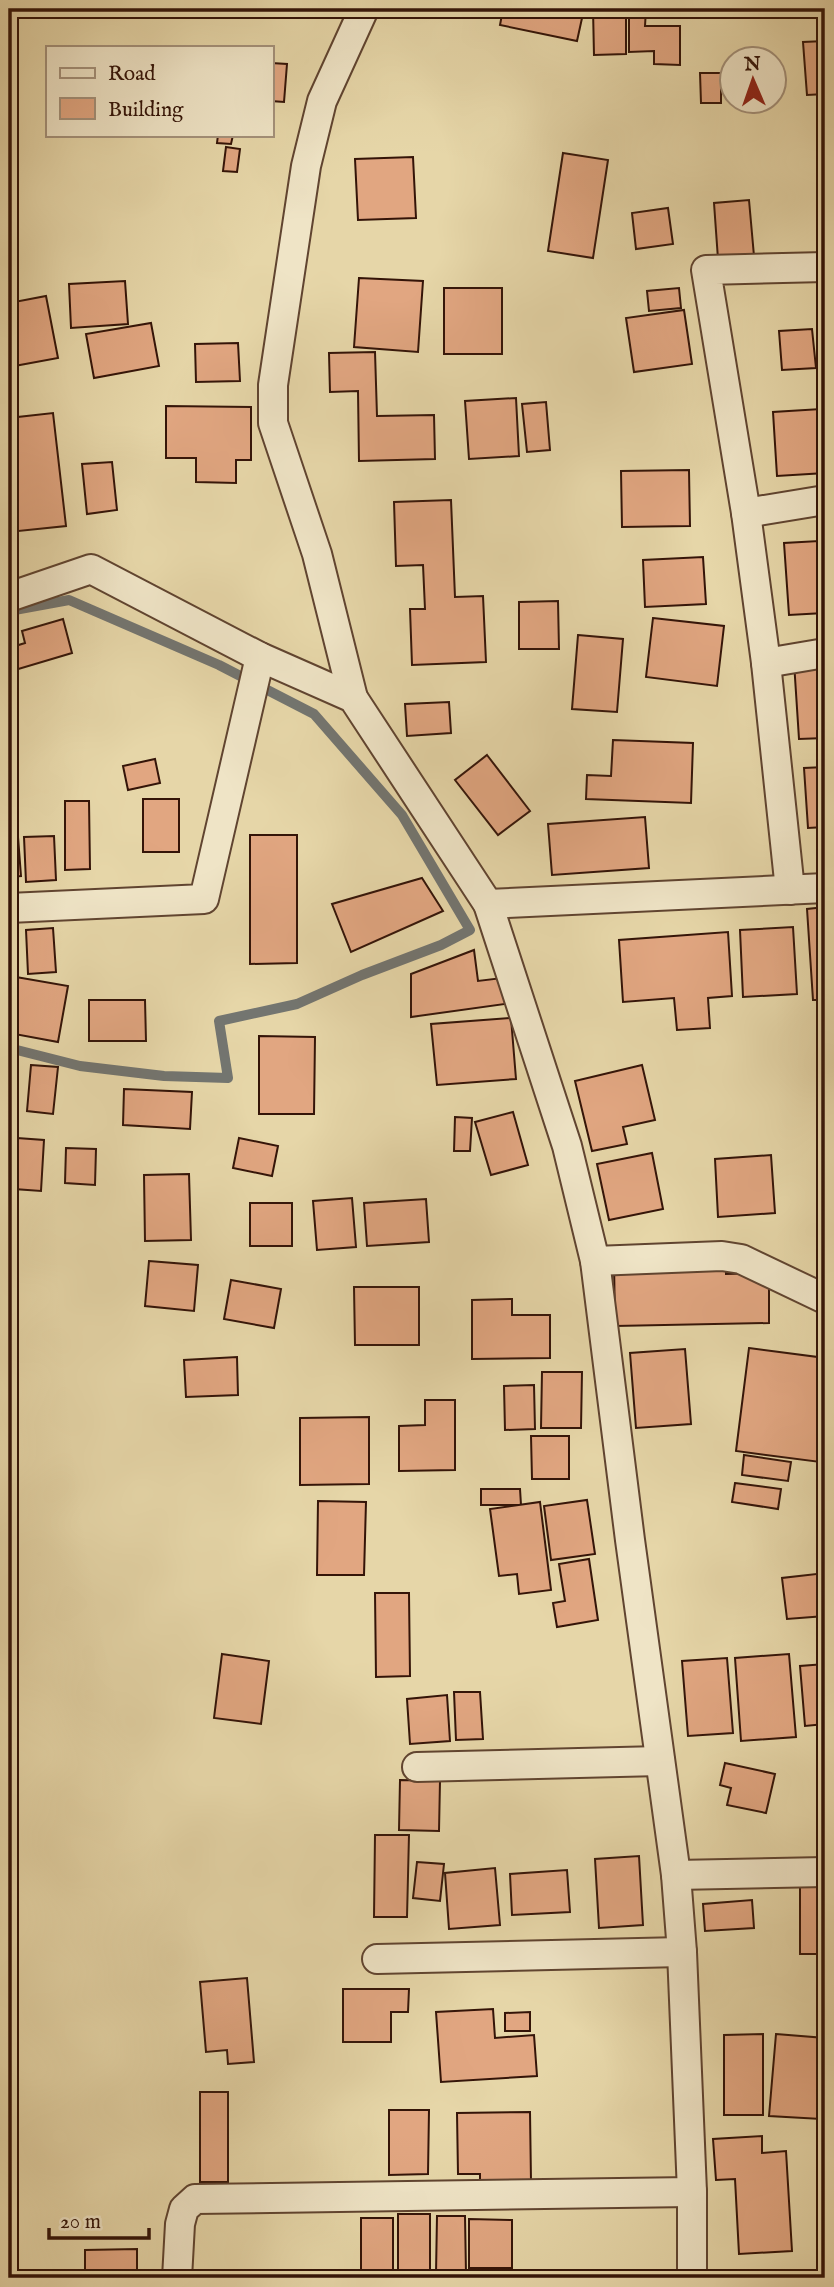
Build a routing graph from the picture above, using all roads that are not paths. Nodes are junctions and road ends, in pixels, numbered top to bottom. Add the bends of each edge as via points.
1 (364, 9) edge
2 (825, 267) edge
3 (825, 500) edge
4 (746, 513) junction
5 (9, 597) edge
6 (825, 653) edge
7 (260, 657) junction
8 (766, 663) junction
9 (353, 698) junction
10 (825, 888) edge
11 (790, 890) junction
12 (488, 904) junction
13 (9, 908) edge
14 (595, 1261) junction
15 (825, 1299) edge
16 (660, 1762) junction
17 (417, 1767) dead end
18 (825, 1872) edge
19 (676, 1875) junction
20 (682, 1952) junction
21 (377, 1959) dead end
22 (692, 2192) junction
23 (692, 2276) edge
24 (177, 2278) edge

1 - 9 street via 322,101 306,166 273,385 272,423 317,554
2 - 4 street via 706,270
3 - 4 street
4 - 8 street
5 - 7 street via 91,569
6 - 8 street
7 - 9 street
7 - 13 street via 204,899
8 - 11 street
9 - 12 street
10 - 11 street
11 - 12 street
12 - 14 street via 567,1146
14 - 15 street via 741,1259
14 - 16 street
16 - 17 street
16 - 19 street
18 - 19 street
19 - 20 street
20 - 21 street
20 - 22 street
22 - 23 street
22 - 24 street via 195,2199 184,2209 180,2224

